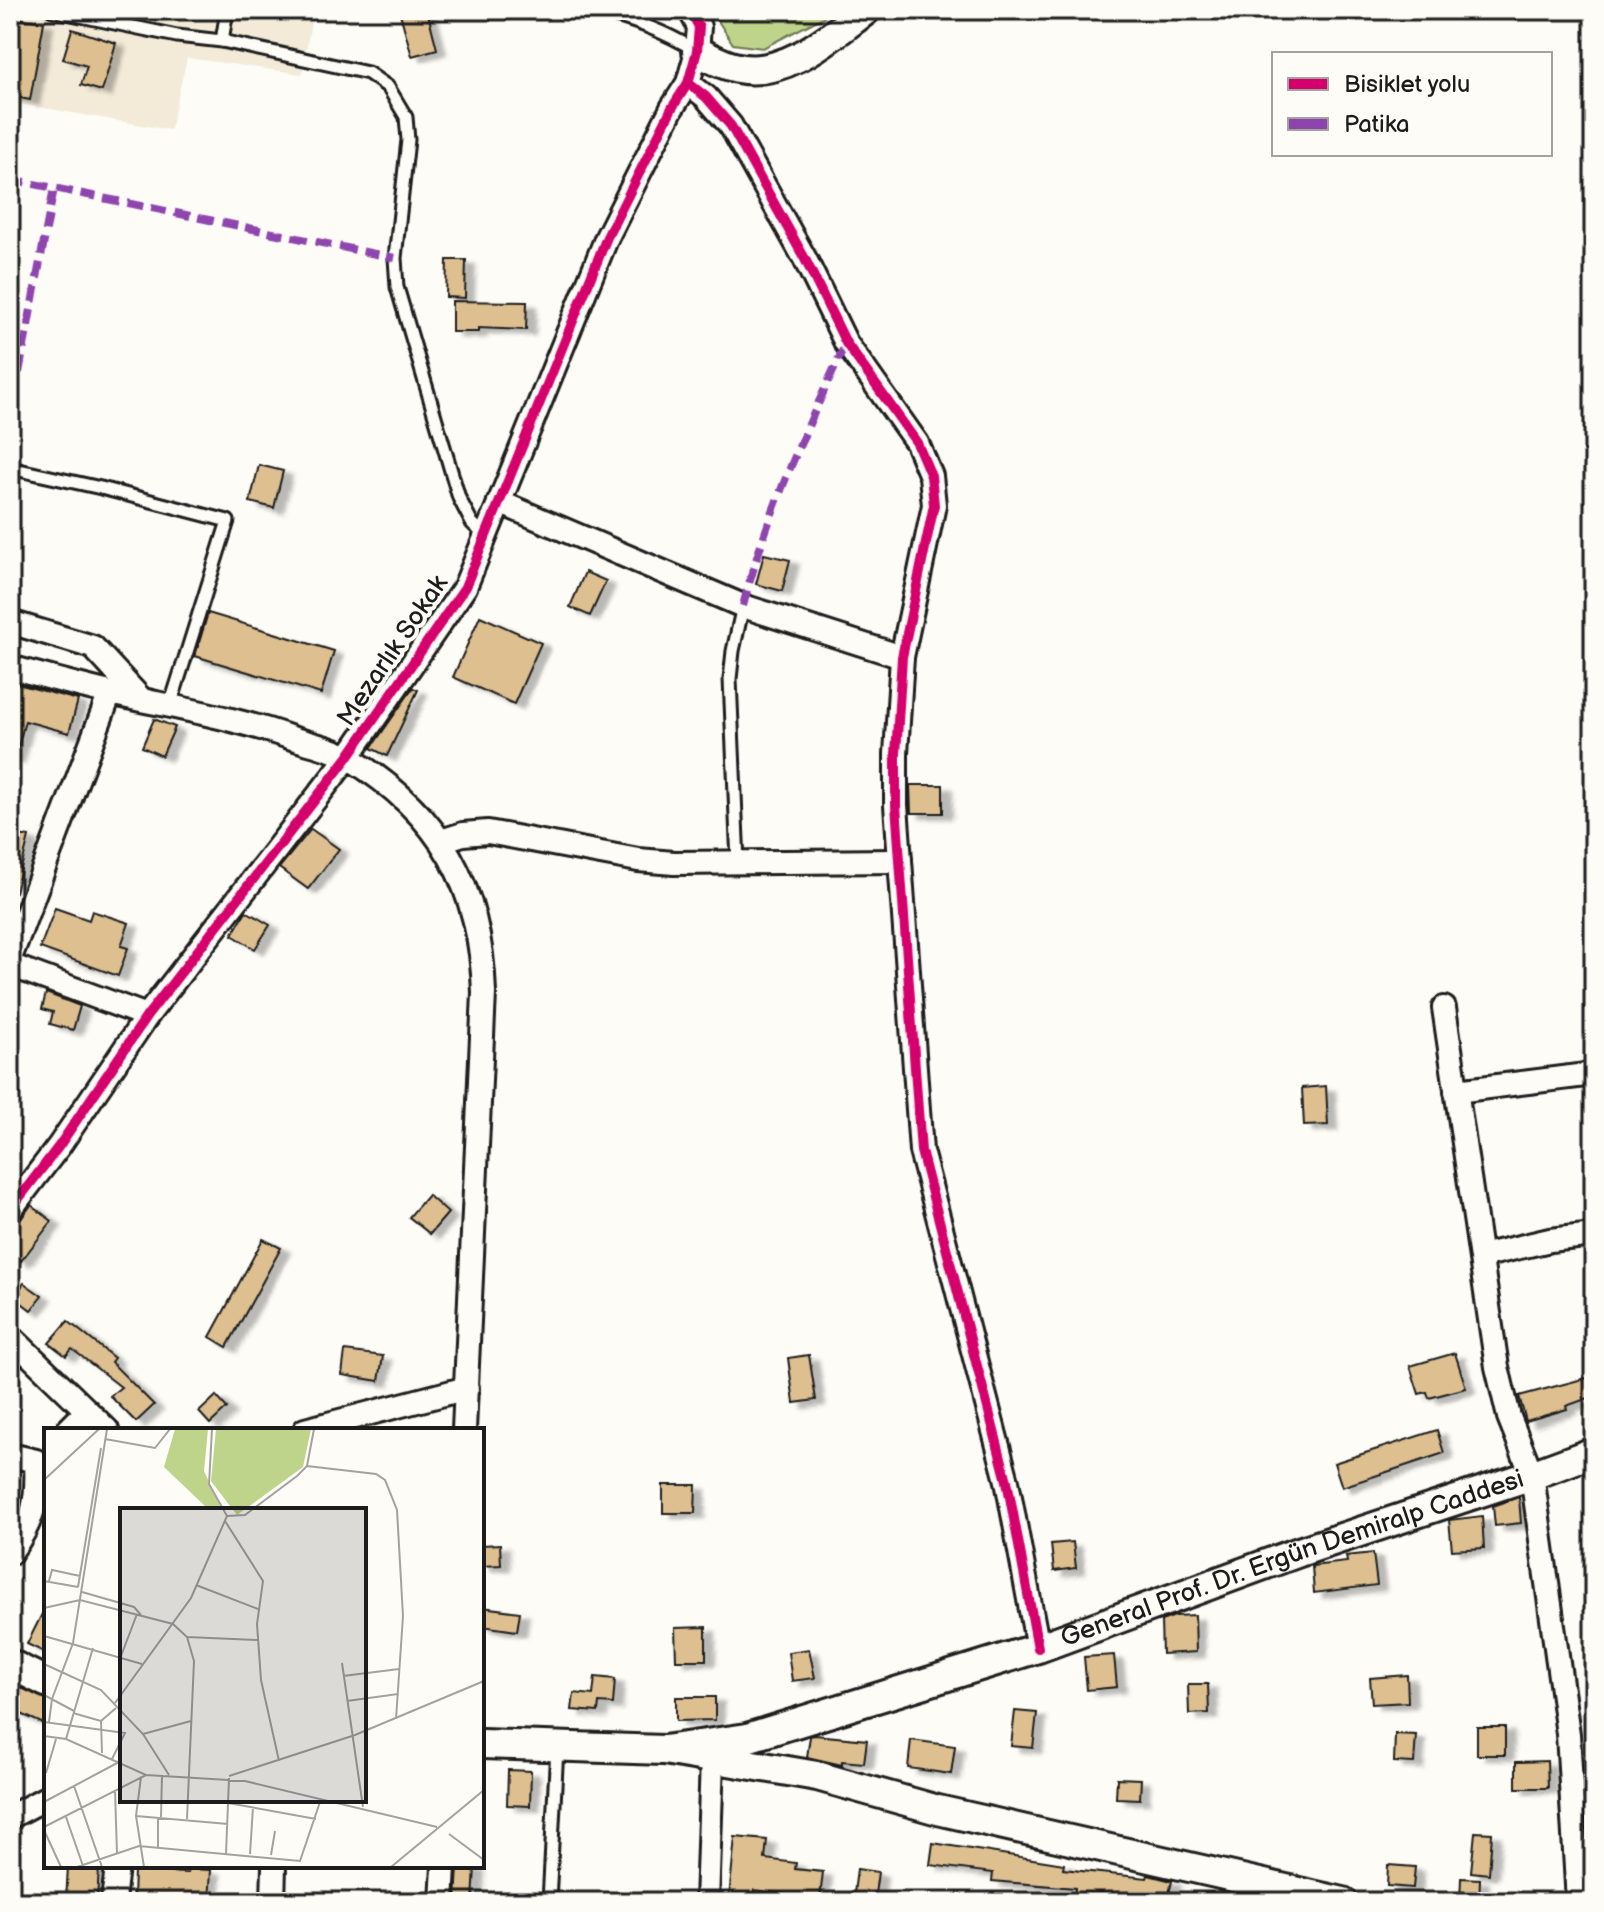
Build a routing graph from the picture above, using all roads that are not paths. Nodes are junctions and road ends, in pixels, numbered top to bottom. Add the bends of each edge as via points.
1 (52, 10) edge
2 (227, 10) edge
3 (594, 10) edge
4 (690, 10) edge
5 (866, 10) edge
6 (222, 41) junction
7 (697, 51) junction
8 (688, 83) junction
9 (10, 468) edge
10 (499, 502) junction
11 (485, 536) junction
12 (743, 606) junction
13 (10, 622) edge
14 (902, 657) junction
15 (10, 667) edge
16 (110, 693) junction
17 (141, 699) junction
18 (170, 706) junction
19 (348, 757) junction
20 (441, 841) junction
21 (900, 861) junction
22 (738, 864) junction
23 (10, 958) edge
24 (10, 965) edge
25 (1444, 1008) dead end
26 (147, 1016) junction
27 (1594, 1074) edge
28 (1456, 1091) junction
29 (10, 1210) edge
30 (1594, 1235) edge
31 (1481, 1256) junction
32 (10, 1336) edge
33 (467, 1388) junction
34 (87, 1411) junction
35 (70, 1428) edge
36 (105, 1428) edge
37 (313, 1428) edge
38 (464, 1428) edge
39 (1594, 1452) edge
40 (10, 1455) edge
41 (41, 1456) edge
42 (1532, 1475) junction
43 (10, 1553) edge
44 (1038, 1648) junction
45 (10, 1664) edge
46 (44, 1681) edge
47 (484, 1744) edge
48 (557, 1746) junction
49 (664, 1750) junction
50 (712, 1760) junction
51 (44, 1799) edge
52 (10, 1817) edge
53 (117, 1868) edge
54 (274, 1868) edge
55 (444, 1868) edge
56 (1310, 1899) edge
57 (113, 1902) edge
58 (273, 1902) edge
59 (442, 1902) edge
60 (549, 1902) edge
61 (707, 1902) edge
62 (1343, 1902) edge
63 (1578, 1902) edge

1 - 6 lane
2 - 6 lane
3 - 7 lane via 640,22
4 - 7 street via 699,27
5 - 7 street via 813,49 764,69 725,65
6 - 11 lane via 368,73 402,106 408,140 396,239 397,287 459,498
7 - 8 street, Mezarlık Sokak
8 - 10 street, Mezarlık Sokak via 607,237
8 - 14 street via 731,126 846,343 928,464 934,505
9 - 18 lane via 228,521
10 - 11 street, Mezarlık Sokak
10 - 12 street
11 - 19 street, Mezarlık Sokak via 465,587
12 - 14 street
12 - 22 lane via 730,679
13 - 17 street via 93,647
14 - 21 street via 896,754
15 - 16 street
16 - 17 street
16 - 23 street
17 - 18 street
18 - 19 street via 255,725
19 - 20 street via 406,801
19 - 26 street, Mezarlık Sokak
20 - 22 street via 488,832 638,860
20 - 33 street via 469,896 483,958
21 - 22 street
21 - 44 street via 921,1151 1007,1481
24 - 26 street
25 - 28 street
26 - 29 street, Mezarlık Sokak
27 - 28 street
28 - 31 street
30 - 31 street
31 - 42 street via 1502,1392
32 - 34 street
33 - 37 street
33 - 38 street
34 - 35 street
34 - 36 street
39 - 42 street, General Prof. Dr. Ergün Demiralp Caddesi
40 - 41 street
41 - 43 street via 28,1529
42 - 44 street, General Prof. Dr. Ergün Demiralp Caddesi via 1299,1552
42 - 63 street via 1568,1734
44 - 49 street, General Prof. Dr. Ergün Demiralp Caddesi via 747,1738
45 - 46 street
47 - 48 street
48 - 49 street
48 - 60 lane
49 - 50 street
50 - 56 street via 817,1776
50 - 61 street
51 - 52 street
53 - 57 street
54 - 58 street
55 - 59 street
56 - 62 street

